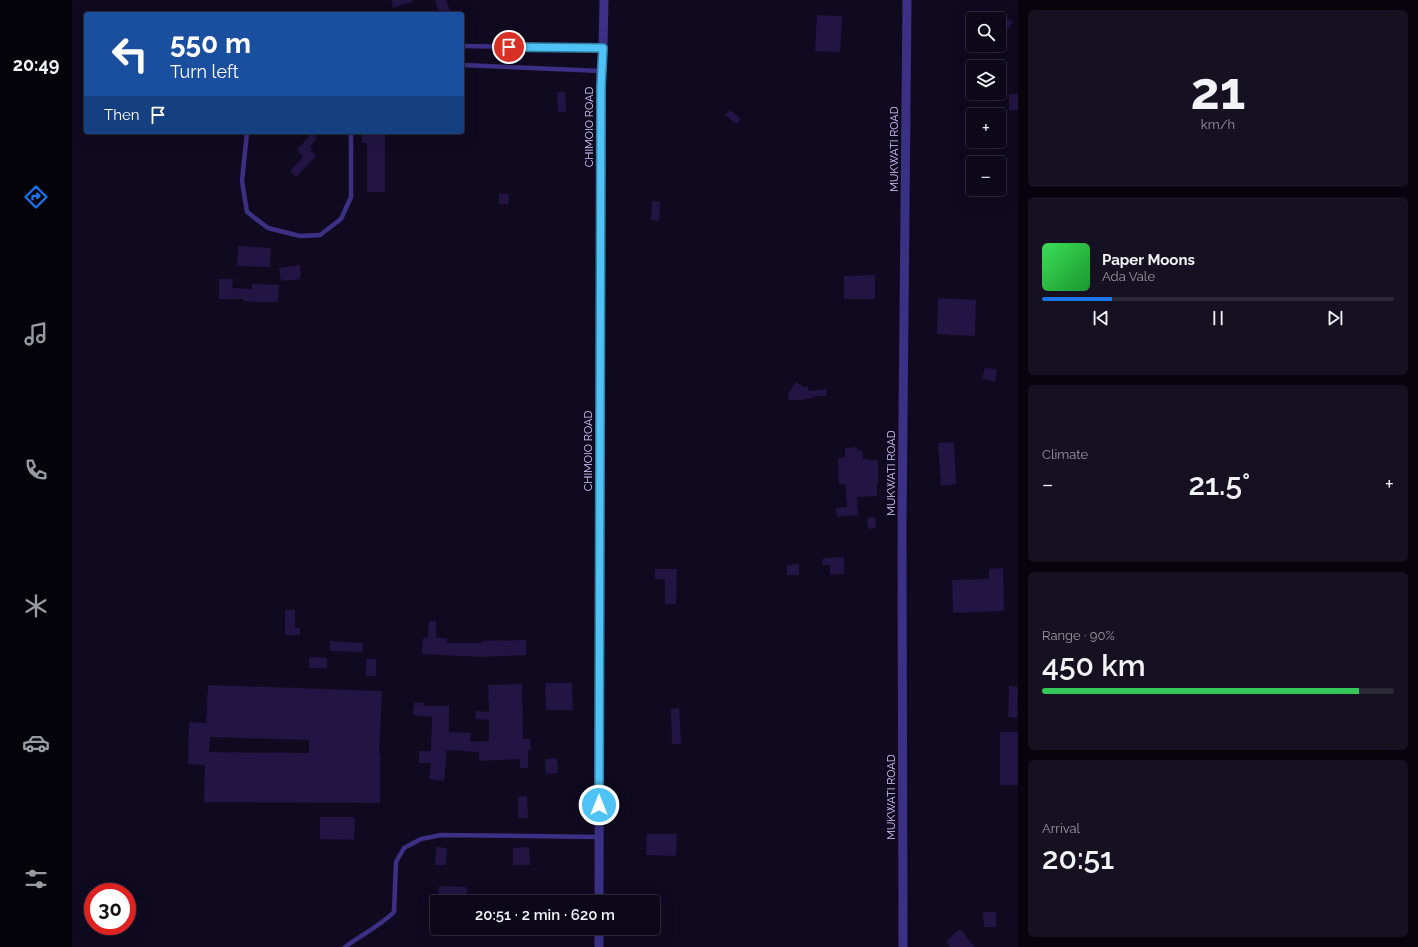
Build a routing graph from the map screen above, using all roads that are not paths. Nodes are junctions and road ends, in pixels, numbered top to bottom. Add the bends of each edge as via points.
1 (604, 0) edge
2 (907, 0) edge
3 (464, 46) edge
4 (603, 48) junction
5 (464, 65) edge
6 (601, 71) junction
7 (247, 134) edge
8 (351, 134) edge
9 (599, 837) junction
10 (599, 895) edge
11 (599, 935) edge
12 (345, 947) edge
13 (599, 947) edge
14 (903, 947) edge

1 - 4 street, CHIMOIO ROAD
2 - 14 street, MUKWATI ROAD via 902,526
3 - 4 lane
4 - 6 street, CHIMOIO ROAD
5 - 6 lane
6 - 9 street, CHIMOIO ROAD
7 - 8 lane via 242,181 247,212 268,228 300,236 320,234 341,219 351,197
9 - 10 street, CHIMOIO ROAD
9 - 12 lane via 441,835 421,839 404,848 396,862 394,912
11 - 13 street

